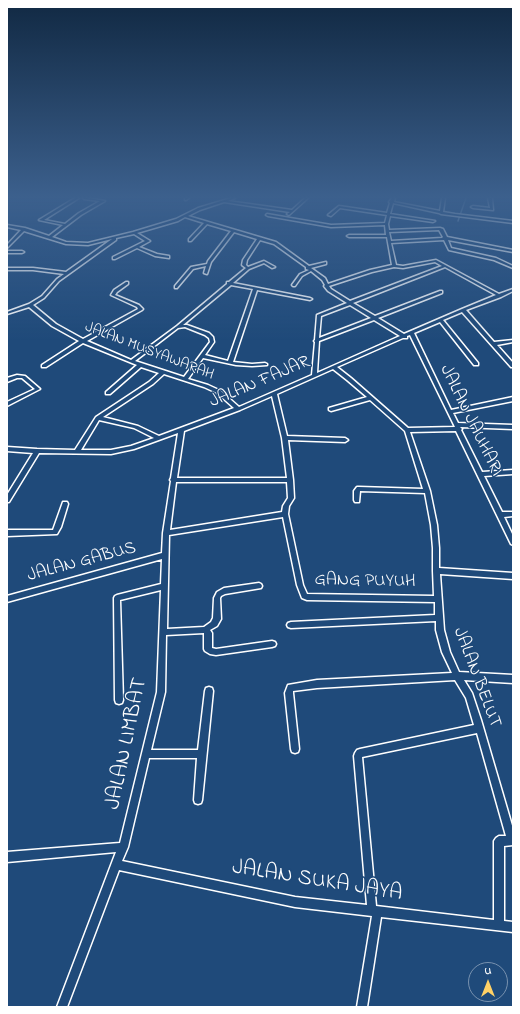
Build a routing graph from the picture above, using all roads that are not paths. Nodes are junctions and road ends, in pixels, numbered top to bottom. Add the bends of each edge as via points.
1 (107, 245) edge
2 (140, 245) edge
3 (222, 245) edge
4 (254, 245) edge
5 (277, 245) edge
6 (391, 245) edge
7 (448, 245) edge
8 (483, 245) edge
9 (137, 247) junction
10 (513, 251) edge
11 (7, 252) edge
12 (22, 252) dead end
13 (168, 257) dead end
14 (114, 258) dead end
15 (513, 262) edge
16 (325, 263) dead end
17 (207, 265) junction
18 (507, 265) junction
19 (394, 266) junction
20 (445, 266) junction
21 (273, 267) dead end
22 (513, 267) edge
23 (248, 268) junction
24 (307, 268) junction
25 (9, 269) edge
26 (311, 270) junction
27 (67, 273) junction
28 (206, 273) dead end
29 (7, 275) edge
30 (301, 275) junction
31 (322, 278) junction
32 (127, 283) dead end
33 (228, 283) junction
34 (294, 285) dead end
35 (326, 286) junction
36 (176, 287) dead end
37 (256, 289) junction
38 (513, 290) edge
39 (441, 292) dead end
40 (500, 296) junction
41 (310, 299) dead end
42 (350, 302) junction
43 (30, 305) junction
44 (463, 310) junction
45 (7, 313) edge
46 (373, 318) junction
47 (441, 320) junction
48 (179, 326) junction
49 (412, 334) junction
50 (405, 337) junction
51 (83, 341) junction
52 (316, 341) junction
53 (513, 341) edge
54 (493, 344) junction
55 (202, 356) junction
56 (132, 361) junction
57 (230, 362) junction
58 (140, 364) junction
59 (265, 364) dead end
60 (476, 364) dead end
61 (44, 366) dead end
62 (513, 366) edge
63 (333, 367) junction
64 (163, 372) junction
65 (314, 375) junction
66 (185, 379) junction
67 (7, 380) edge
68 (108, 393) dead end
69 (274, 393) junction
70 (370, 398) junction
71 (513, 399) edge
72 (8, 404) edge
73 (238, 409) junction
74 (331, 409) dead end
75 (450, 412) junction
76 (98, 418) junction
77 (458, 427) junction
78 (513, 427) edge
79 (407, 430) junction
80 (181, 431) junction
81 (158, 438) junction
82 (285, 438) junction
83 (345, 440) dead end
84 (7, 449) edge
85 (37, 451) junction
86 (77, 451) junction
87 (513, 472) edge
88 (480, 474) junction
89 (173, 480) junction
90 (290, 480) junction
91 (428, 492) junction
92 (7, 500) edge
93 (357, 500) dead end
94 (65, 504) dead end
95 (285, 514) junction
96 (513, 514) edge
97 (500, 515) junction
98 (7, 533) edge
99 (166, 533) junction
100 (513, 542) edge
101 (166, 555) junction
102 (436, 571) junction
103 (513, 576) edge
104 (165, 586) junction
105 (259, 586) dead end
106 (7, 599) edge
107 (438, 599) junction
108 (438, 618) junction
109 (291, 625) dead end
110 (205, 630) junction
111 (163, 632) junction
112 (272, 644) dead end
113 (457, 676) junction
114 (513, 679) edge
115 (209, 691) dead end
116 (119, 700) dead end
117 (479, 728) junction
118 (296, 748) dead end
119 (146, 754) junction
120 (202, 754) junction
121 (198, 800) dead end
122 (123, 847) junction
123 (7, 857) edge
124 (117, 865) junction
125 (375, 912) junction
126 (499, 926) junction
127 (513, 927) edge
128 (62, 1007) edge
129 (362, 1007) edge

1 - 27 street
2 - 9 street
3 - 17 street
4 - 23 street via 244,262
5 - 24 street
6 - 19 street
7 - 18 street via 450,249 495,259
8 - 10 street
9 - 13 street
9 - 14 street
11 - 12 street
15 - 18 street
16 - 24 street
17 - 28 street
17 - 36 street via 192,268
18 - 22 street
19 - 20 street via 403,267 436,261
19 - 35 street
20 - 40 street
20 - 42 street
21 - 23 street via 263,262
23 - 33 street
24 - 26 street
25 - 27 street
25 - 29 street
26 - 30 street
26 - 31 street
27 - 43 street via 43,297
30 - 31 street
30 - 34 street
31 - 35 street
32 - 51 street via 113,295 142,309
33 - 37 street
33 - 48 street
35 - 42 street
37 - 41 street
37 - 57 street
38 - 40 street, JALAN FAJAR
39 - 46 street
40 - 44 street, JALAN FAJAR
42 - 46 street
42 - 52 street via 319,315
43 - 45 street
43 - 51 street, JALAN MUSYAWARAH via 54,325
44 - 47 street, JALAN FAJAR
44 - 54 street
46 - 50 street
46 - 52 street
47 - 49 street, JALAN FAJAR
47 - 60 street
48 - 55 street via 207,334 211,338 212,342
48 - 56 street
49 - 50 street, JALAN FAJAR
49 - 75 street, JALAN JAUHARI
50 - 63 street, JALAN FAJAR
51 - 56 street, JALAN MUSYAWARAH
51 - 61 street
52 - 65 street
53 - 54 street
54 - 62 street
55 - 57 street
55 - 66 street
56 - 58 street, JALAN MUSYAWARAH
57 - 59 street
58 - 64 street, JALAN MUSYAWARAH
58 - 68 street
63 - 65 street, JALAN FAJAR
63 - 70 street
64 - 66 street, JALAN MUSYAWARAH
64 - 76 street via 151,383
65 - 69 street, JALAN FAJAR
66 - 73 street, JALAN MUSYAWARAH via 219,392
67 - 72 street via 23,377 38,389
69 - 73 street, JALAN FAJAR
69 - 82 street
70 - 74 street
70 - 79 street
71 - 75 street
73 - 80 street, JALAN FAJAR
75 - 77 street, JALAN JAUHARI
76 - 81 street via 136,427
76 - 86 street
77 - 78 street
77 - 79 street
77 - 88 street, JALAN JAUHARI
79 - 91 street, JALAN BELUT
80 - 81 street, JALAN FAJAR
80 - 89 street, JALAN LIMBAT
81 - 86 street, JALAN FAJAR via 122,451
82 - 83 street
82 - 90 street
84 - 85 street, JALAN FAJAR
85 - 86 street, JALAN FAJAR
85 - 92 street
87 - 88 street
88 - 97 street, JALAN JAUHARI
89 - 90 street
89 - 99 street, JALAN LIMBAT
90 - 95 street via 291,498
91 - 93 street via 358,489
91 - 102 street, JALAN BELUT via 435,533
94 - 98 street via 55,532
95 - 99 street
95 - 107 street, GANG PUYUH via 304,596
96 - 97 street
97 - 100 street, JALAN JAUHARI
99 - 101 street, JALAN LIMBAT
101 - 104 street, JALAN LIMBAT
101 - 106 street, JALAN GABUS
102 - 103 street
102 - 107 street, JALAN BELUT
104 - 111 street, JALAN LIMBAT
104 - 116 street via 117,598
105 - 110 street via 219,594 217,619
107 - 108 street, JALAN BELUT
108 - 109 street
108 - 113 street, JALAN BELUT via 446,652
110 - 111 street
110 - 112 street via 208,633 210,651
111 - 119 street, JALAN LIMBAT via 161,692
113 - 114 street
113 - 117 street, JALAN BELUT via 469,696
113 - 118 street via 317,684 291,688 289,693
115 - 120 street
117 - 125 street via 360,753 358,756
117 - 126 street, JALAN BELUT via 512,841 500,840
119 - 120 street
119 - 122 street, JALAN LIMBAT
120 - 121 street
122 - 123 street
122 - 124 street, JALAN LIMBAT
124 - 125 street, JALAN SUKA JAYA via 295,902
124 - 128 street, JALAN LIMBAT
125 - 126 street, JALAN SUKA JAYA
125 - 129 street
126 - 127 street, JALAN SUKA JAYA

